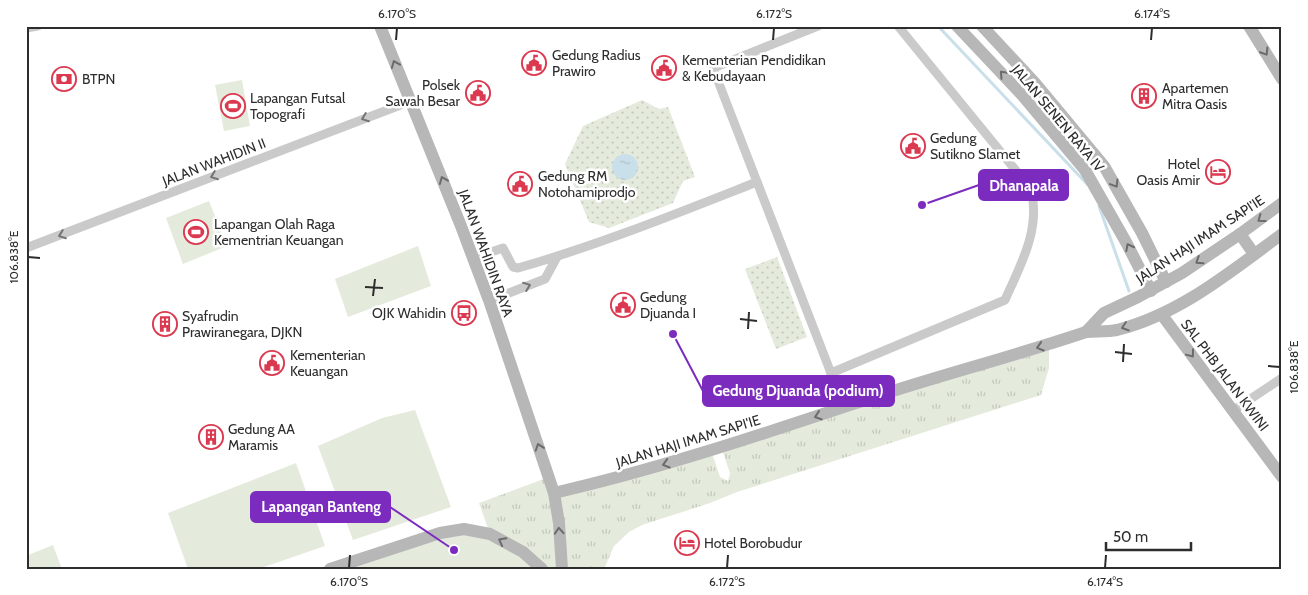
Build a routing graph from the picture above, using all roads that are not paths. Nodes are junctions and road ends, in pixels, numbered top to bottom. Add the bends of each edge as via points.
1 (38, 26) edge
2 (380, 26) edge
3 (818, 26) edge
4 (898, 26) edge
5 (957, 26) edge
6 (982, 26) edge
7 (1249, 26) edge
8 (26, 28) edge
9 (1282, 79) edge
10 (1035, 83) junction
11 (1022, 95) junction
12 (411, 101) junction
13 (1099, 160) junction
14 (1085, 170) junction
15 (757, 182) junction
16 (1282, 203) edge
17 (1240, 234) junction
18 (1282, 234) edge
19 (26, 248) edge
20 (1254, 254) junction
21 (557, 257) junction
22 (473, 258) junction
23 (1166, 282) junction
24 (1150, 291) junction
25 (490, 304) junction
26 (1162, 315) junction
27 (1086, 332) junction
28 (831, 373) junction
29 (1282, 378) edge
30 (843, 408) junction
31 (1234, 410) junction
32 (1282, 477) edge
33 (554, 493) junction
34 (330, 569) edge
35 (542, 569) edge
36 (562, 569) edge

1 - 8 street
12 -> 2 street, JALAN WAHIDIN RAYA
3 - 15 street via 713,68
4 - 28 street via 1031,189 1035,204 1034,220 1028,248 1005,300
11 -> 5 street, JALAN SENEN RAYA IV
6 - 10 street, JALAN SENEN RAYA IV
7 -> 9 street
10 - 11 street
10 - 13 street, JALAN SENEN RAYA IV
11 - 14 street, JALAN SENEN RAYA IV
12 -> 19 street, JALAN WAHIDIN II
22 -> 12 street, JALAN WAHIDIN RAYA
13 - 14 street
13 -> 23 street, JALAN SENEN RAYA IV via 1142,232
24 -> 14 street, JALAN SENEN RAYA IV
15 - 21 street
15 - 28 street
16 -> 17 street, JALAN HAJI IMAM SAPI'IE
17 - 20 street
17 -> 23 street, JALAN HAJI IMAM SAPI'IE
18 - 20 street, JALAN HAJI IMAM SAPI'IE
20 - 26 street, JALAN HAJI IMAM SAPI'IE
21 - 22 street via 518,268 512,267 504,248
25 -> 21 street via 508,293 545,279
22 - 25 street, JALAN WAHIDIN RAYA
23 - 24 street, JALAN HAJI IMAM SAPI'IE
24 - 27 street, JALAN HAJI IMAM SAPI'IE via 1104,313
33 -> 25 street, JALAN WAHIDIN RAYA
26 -> 27 street, JALAN HAJI IMAM SAPI'IE via 1115,330
26 -> 31 street, SAL PHB JALAN KWINI
27 -> 30 street, JALAN HAJI IMAM SAPI'IE
28 - 30 street
29 - 31 street
30 -> 33 street, JALAN HAJI IMAM SAPI'IE via 648,470
31 - 32 street, SAL PHB JALAN KWINI
36 -> 33 street, JALAN WAHIDIN RAYA
35 -> 34 street via 523,552 490,534 464,529 440,533

